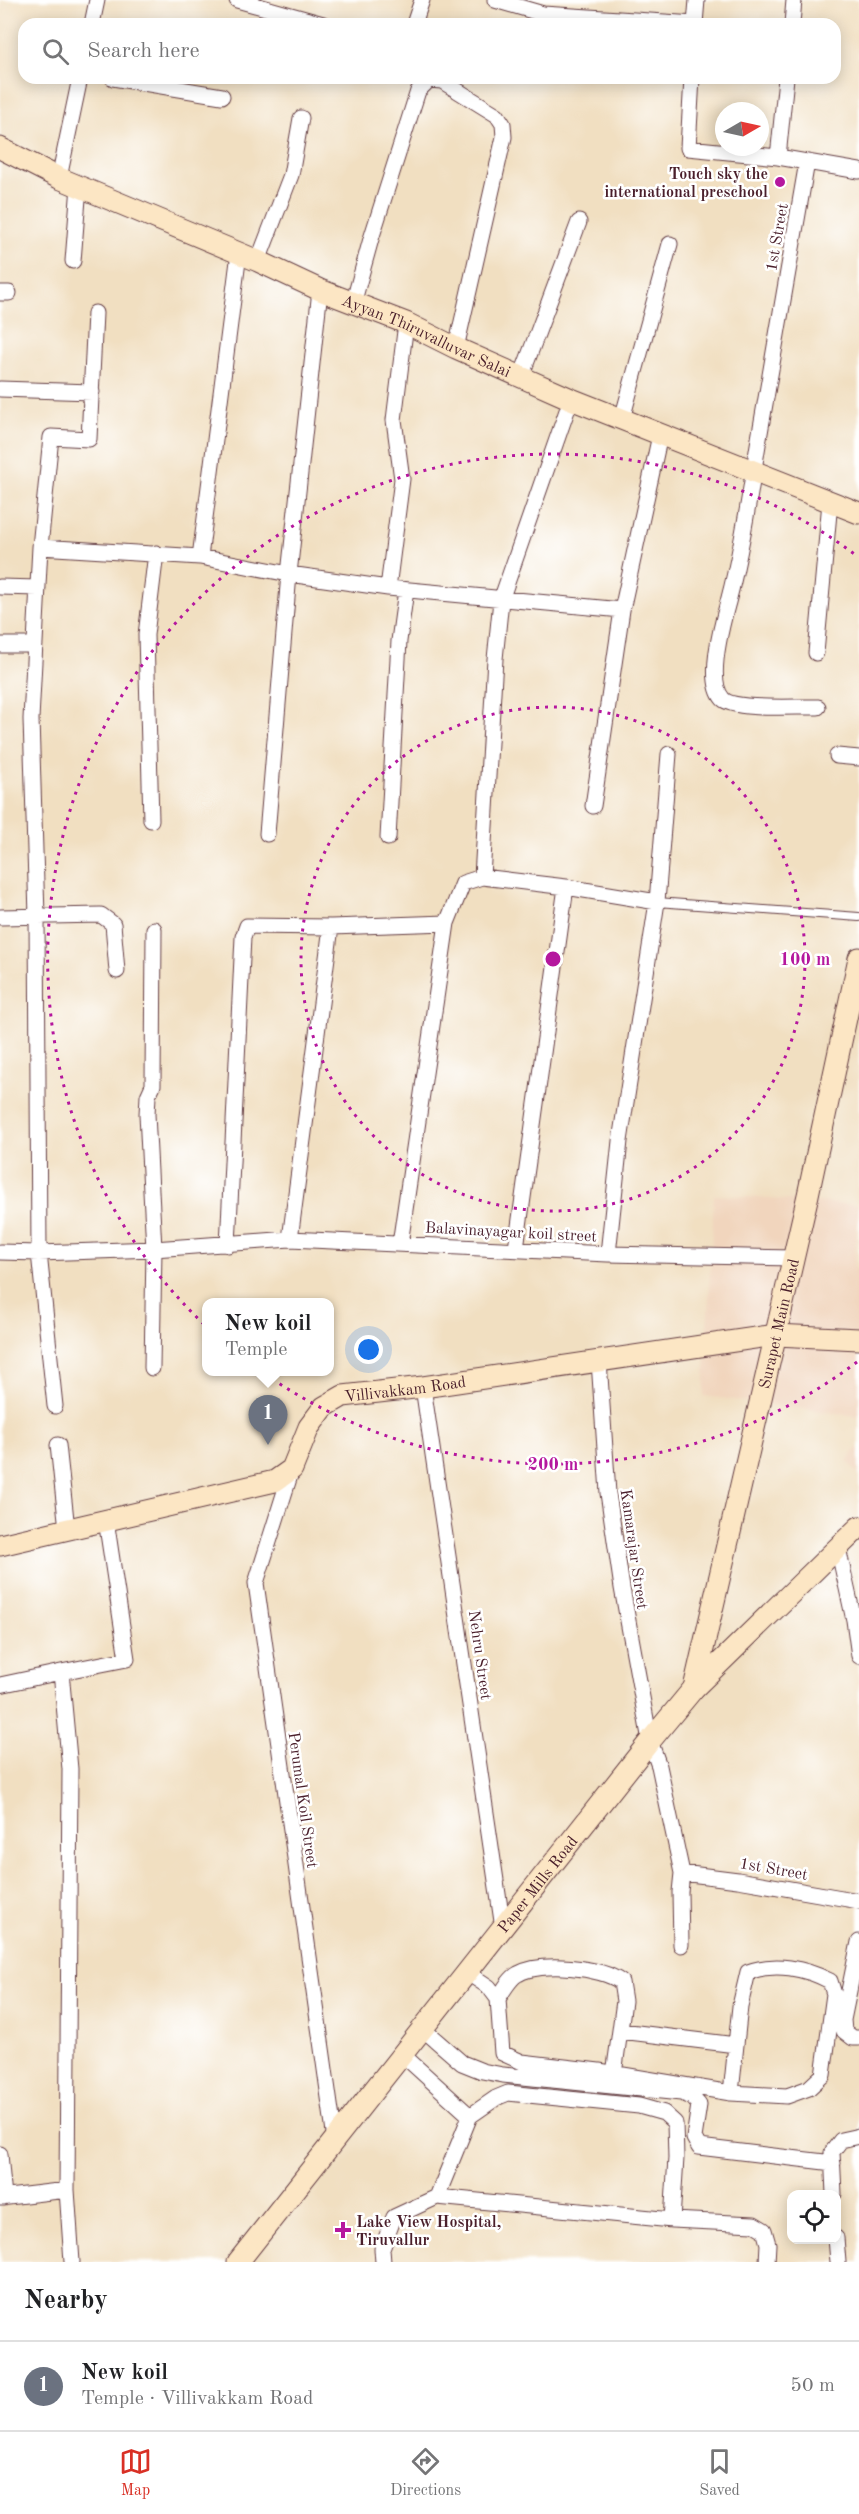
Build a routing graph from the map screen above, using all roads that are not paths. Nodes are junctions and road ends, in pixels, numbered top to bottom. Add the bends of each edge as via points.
1 (97, 0) edge
2 (237, 0) edge
3 (422, 0) edge
4 (495, 0) edge
5 (584, 0) edge
6 (697, 0) edge
7 (794, 0) edge
8 (582, 16) junction
9 (93, 18) edge
10 (302, 18) edge
11 (416, 18) edge
12 (610, 18) edge
13 (696, 18) edge
14 (792, 18) edge
15 (79, 84) edge
16 (149, 84) edge
17 (425, 84) edge
18 (447, 84) edge
19 (692, 84) edge
20 (785, 84) edge
21 (222, 96) dead end
22 (301, 118) dead end
23 (0, 148) edge
24 (778, 157) junction
25 (807, 162) junction
26 (859, 171) edge
27 (69, 182) junction
28 (579, 222) dead end
29 (670, 244) dead end
30 (248, 257) junction
31 (73, 261) dead end
32 (320, 290) junction
33 (353, 304) junction
34 (95, 313) dead end
35 (406, 322) junction
36 (456, 348) junction
37 (521, 377) junction
38 (0, 389) edge
39 (92, 392) junction
40 (571, 399) junction
41 (622, 419) junction
42 (660, 435) junction
43 (753, 471) junction
44 (830, 502) junction
45 (859, 513) edge
46 (40, 547) junction
47 (156, 553) junction
48 (200, 557) junction
49 (289, 574) junction
50 (0, 587) edge
51 (38, 588) junction
52 (388, 588) junction
53 (406, 590) junction
54 (501, 600) junction
55 (622, 610) junction
56 (0, 645) edge
57 (35, 645) junction
58 (816, 653) dead end
59 (818, 707) dead end
60 (669, 754) dead end
61 (837, 756) dead end
62 (859, 758) edge
63 (593, 806) dead end
64 (151, 820) dead end
65 (267, 834) dead end
66 (388, 838) dead end
67 (482, 877) junction
68 (566, 887) junction
69 (657, 902) junction
70 (38, 916) junction
71 (0, 917) edge
72 (859, 917) edge
73 (447, 923) junction
74 (331, 927) junction
75 (154, 929) dead end
76 (859, 958) edge
77 (117, 971) dead end
78 (290, 1239) junction
79 (400, 1244) junction
80 (228, 1245) junction
81 (516, 1248) junction
82 (154, 1249) junction
83 (0, 1252) edge
84 (39, 1253) junction
85 (608, 1254) junction
86 (793, 1258) junction
87 (776, 1335) junction
88 (859, 1339) edge
89 (599, 1361) junction
90 (152, 1368) dead end
91 (423, 1387) junction
92 (55, 1406) dead end
93 (58, 1445) dead end
94 (292, 1469) junction
95 (106, 1520) junction
96 (859, 1527) edge
97 (67, 1529) junction
98 (0, 1545) edge
99 (838, 1548) junction
100 (859, 1656) edge
101 (61, 1672) junction
102 (0, 1685) edge
103 (694, 1689) junction
104 (650, 1741) junction
105 (682, 1873) junction
106 (859, 1901) edge
107 (503, 1928) junction
108 (859, 1942) edge
109 (681, 1945) dead end
110 (468, 1973) junction
111 (498, 1999) junction
112 (423, 2029) junction
113 (621, 2031) junction
114 (859, 2038) edge
115 (736, 2045) junction
116 (403, 2055) junction
117 (614, 2074) junction
118 (731, 2093) junction
119 (470, 2116) junction
120 (859, 2136) edge
121 (335, 2140) junction
122 (0, 2154) edge
123 (833, 2163) junction
124 (67, 2190) junction
125 (834, 2190) edge
126 (437, 2196) junction
127 (2, 2198) edge
128 (672, 2220) junction
129 (837, 2244) edge
130 (72, 2262) edge
131 (238, 2262) edge
132 (383, 2262) edge
133 (766, 2262) edge
134 (838, 2262) edge

1 - 9 street
2 - 10 street
3 - 11 street
4 - 8 street via 543,14
5 - 8 street
6 - 13 street
7 - 14 street
8 - 12 street
15 - 27 street
16 - 21 street
17 - 33 street via 418,91
18 - 36 street via 496,115 503,124 504,137
19 - 24 street via 688,148
20 - 24 street
22 - 30 street via 291,175
23 - 27 street, Ayyan Thiruvalluvar Salai
24 - 25 street
25 - 26 street
25 - 43 street, 1st Street
27 - 30 street, Ayyan Thiruvalluvar Salai
27 - 31 street
28 - 37 street
29 - 41 street
30 - 32 street, Ayyan Thiruvalluvar Salai
30 - 48 street
32 - 33 street, Ayyan Thiruvalluvar Salai
32 - 49 street
33 - 35 street, Ayyan Thiruvalluvar Salai
34 - 39 street
35 - 36 street, Ayyan Thiruvalluvar Salai
35 - 52 street via 394,420 402,479
36 - 37 street, Ayyan Thiruvalluvar Salai
37 - 40 street, Ayyan Thiruvalluvar Salai
38 - 39 street
39 - 46 street via 89,439 51,437
40 - 41 street, Ayyan Thiruvalluvar Salai
40 - 54 street
41 - 42 street, Ayyan Thiruvalluvar Salai
42 - 43 street, Ayyan Thiruvalluvar Salai
42 - 55 street
43 - 44 street, Ayyan Thiruvalluvar Salai
43 - 59 street, 1st Street via 719,629 718,691 725,701 741,706
44 - 45 street, Ayyan Thiruvalluvar Salai
44 - 58 street
46 - 47 street
46 - 51 street
47 - 48 street
47 - 64 street via 146,635
48 - 49 street
49 - 52 street
49 - 65 street
50 - 51 street
51 - 57 street
52 - 53 street
53 - 54 street
53 - 66 street via 399,642
54 - 55 street
54 - 67 street
55 - 63 street
56 - 57 street
57 - 70 street via 31,719
60 - 69 street
61 - 62 street
67 - 68 street
67 - 73 street via 463,883
68 - 69 street
68 - 81 street
69 - 72 lane
69 - 85 street via 620,1141
70 - 71 street
70 - 77 street via 101,915 108,919 113,924
70 - 84 street
73 - 74 street
73 - 79 street
74 - 78 street
74 - 80 street via 248,926 243,937
75 - 82 street via 153,1084 147,1114
76 - 86 street, Surapet Main Road
78 - 79 street, Balavinayagar koil street
78 - 80 street, Balavinayagar koil street
79 - 81 street, Balavinayagar koil street
80 - 82 street, Balavinayagar koil street
81 - 85 street, Balavinayagar koil street
82 - 84 street, Balavinayagar koil street
82 - 90 street
83 - 84 street, Balavinayagar koil street
84 - 92 street
85 - 86 street, Balavinayagar koil street
86 - 87 street, Surapet Main Road
87 - 88 street, Villivakkam Road
87 - 89 street, Villivakkam Road
87 - 103 street, Surapet Main Road
89 - 91 street, Villivakkam Road
89 - 104 street, Kamarajar Street via 608,1493
91 - 94 street, Villivakkam Road via 343,1396 324,1407 309,1427
91 - 107 street, Nehru Street
93 - 97 street
94 - 95 street via 275,1481
94 - 121 street, Perumal Koil Street via 256,1583
95 - 97 street
95 - 101 street via 127,1659
96 - 99 street, Paper Mills Road
97 - 98 street
99 - 100 street
99 - 103 street, Paper Mills Road
101 - 102 street
101 - 124 street via 70,1769
103 - 104 street, Paper Mills Road
104 - 105 street, Kamarajar Street
104 - 107 street, Paper Mills Road
105 - 106 street, 1st Street
105 - 109 street, Kamarajar Street
107 - 110 street, Paper Mills Road
108 - 114 street via 843,2020 844,2031
110 - 111 street via 489,1987
110 - 112 street, Paper Mills Road
111 - 113 street via 515,1975 528,1969 553,1967 611,1974 621,1982
111 - 117 street via 502,2053 522,2062
112 - 116 street, Paper Mills Road
112 - 123 street via 462,2063 482,2071 692,2097 699,2105 694,2138 699,2148
113 - 115 street
113 - 117 street
115 - 118 street
115 - 118 street via 748,1972 764,1966 782,1967 817,1974 830,1981 834,1994 823,2076 809,2088 787,2096
116 - 119 street
116 - 121 street, Paper Mills Road
117 - 118 street
119 - 126 street
119 - 128 street via 508,2093 639,2106 664,2113 675,2123
120 - 123 street via 841,2140 832,2152
121 - 131 street, Paper Mills Road
122 - 127 street
123 - 125 street
124 - 127 street
124 - 130 street
126 - 128 street
126 - 132 street via 394,2217 382,2249
128 - 133 street via 754,2224 764,2230 768,2244
129 - 134 street

